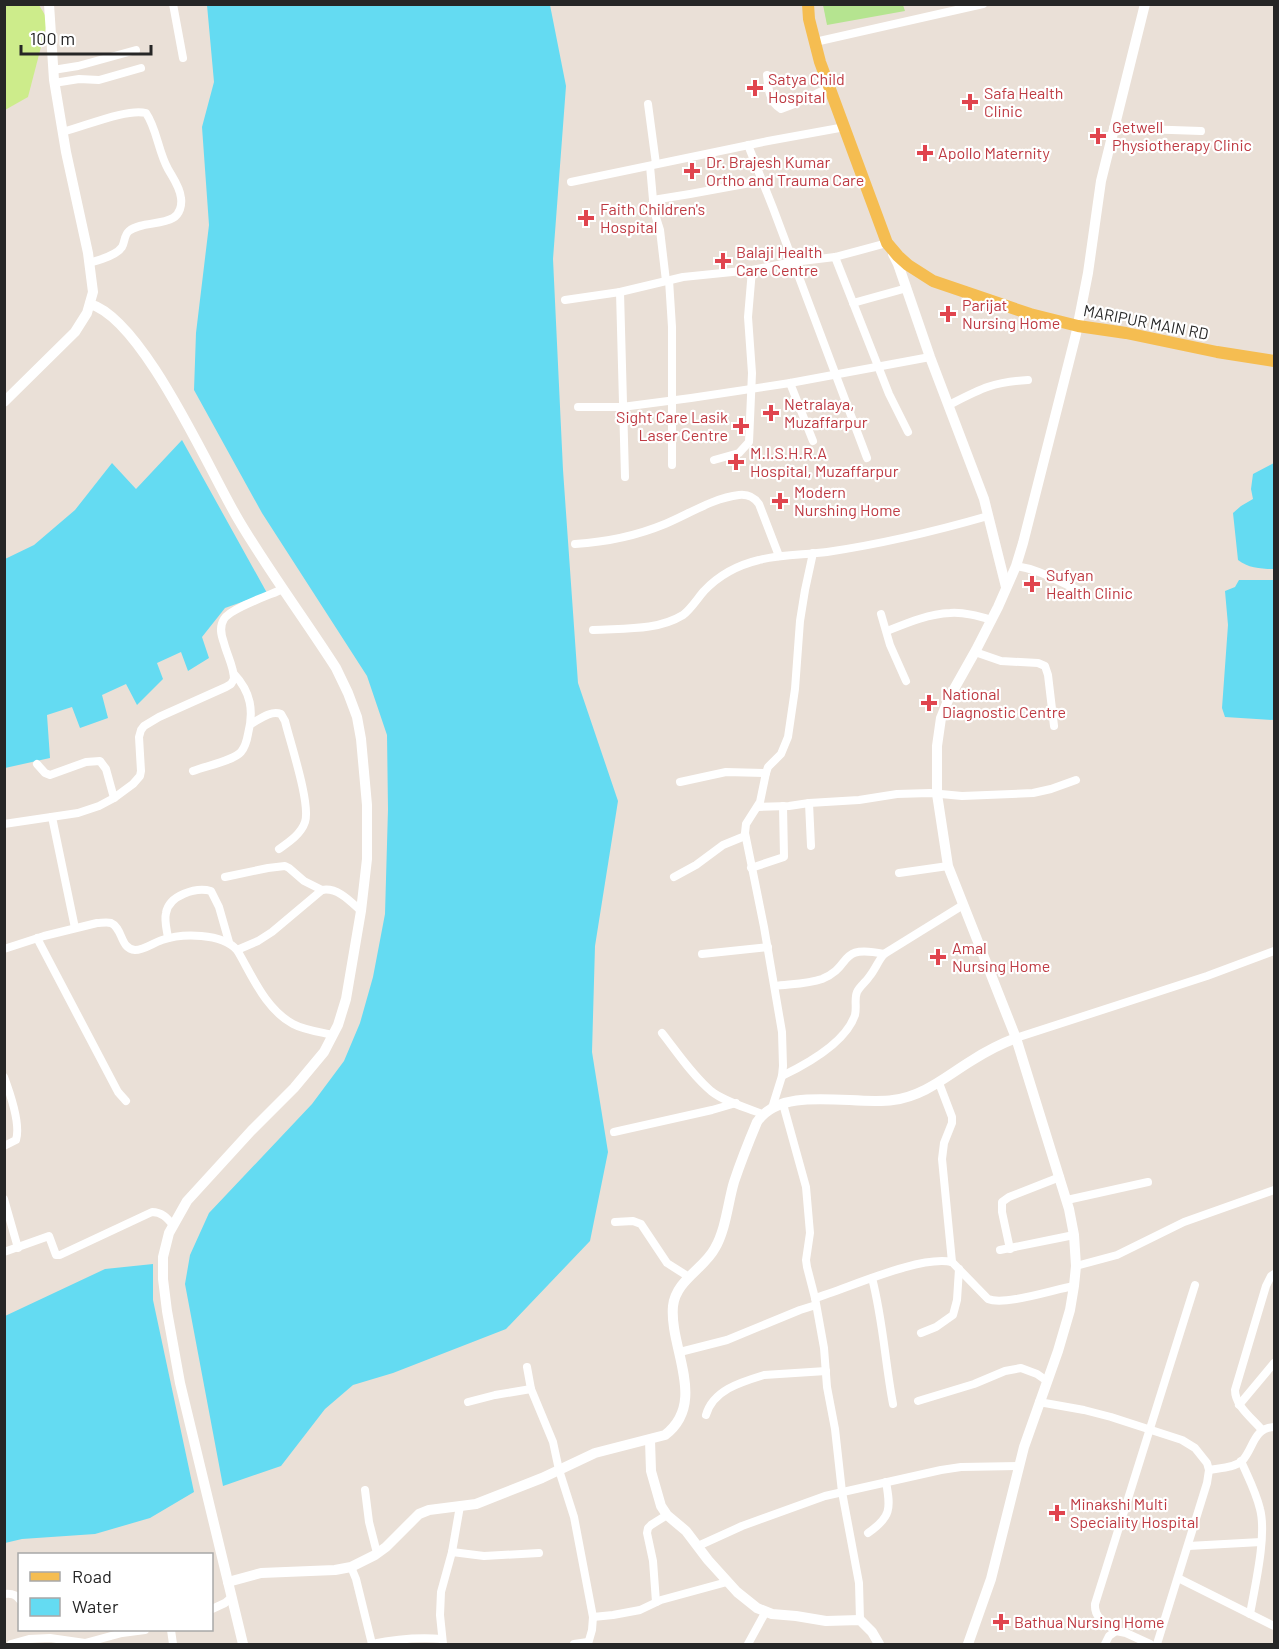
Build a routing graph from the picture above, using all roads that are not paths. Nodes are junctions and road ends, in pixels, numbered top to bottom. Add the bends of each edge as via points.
1 (173, 4) edge
2 (808, 4) edge
3 (983, 4) edge
4 (1145, 4) edge
5 (50, 5) edge
6 (815, 42) junction
7 (136, 50) dead end
8 (183, 58) dead end
9 (141, 68) dead end
10 (53, 69) junction
11 (767, 75) dead end
12 (54, 83) junction
13 (830, 87) junction
14 (648, 104) dead end
15 (845, 127) junction
16 (1113, 128) junction
17 (1201, 131) dead end
18 (62, 132) junction
19 (748, 145) junction
20 (653, 165) junction
21 (761, 181) junction
22 (571, 182) dead end
23 (653, 200) junction
24 (887, 243) junction
25 (835, 257) junction
26 (793, 262) junction
27 (89, 263) junction
28 (752, 270) junction
29 (668, 281) junction
30 (907, 288) junction
31 (620, 292) junction
32 (565, 300) dead end
33 (853, 303) junction
34 (90, 304) junction
35 (1078, 326) junction
36 (930, 357) junction
37 (1275, 361) edge
38 (879, 366) junction
39 (835, 374) junction
40 (1028, 380) dead end
41 (790, 382) junction
42 (751, 388) junction
43 (672, 399) junction
44 (4, 402) edge
45 (949, 405) junction
46 (578, 407) dead end
47 (622, 407) junction
48 (908, 432) dead end
49 (813, 441) dead end
50 (867, 458) dead end
51 (714, 460) dead end
52 (672, 465) dead end
53 (625, 477) dead end
54 (988, 516) junction
55 (575, 544) dead end
56 (813, 553) junction
57 (779, 556) junction
58 (1016, 566) junction
59 (1006, 587) junction
60 (283, 589) junction
61 (1086, 593) dead end
62 (880, 614) dead end
63 (992, 620) junction
64 (593, 630) dead end
65 (887, 631) junction
66 (975, 652) junction
67 (234, 674) junction
68 (906, 681) dead end
69 (250, 724) junction
70 (1054, 726) dead end
71 (37, 764) dead end
72 (193, 771) dead end
73 (766, 773) junction
74 (1076, 780) dead end
75 (680, 782) dead end
76 (937, 794) junction
77 (114, 798) junction
78 (809, 803) junction
79 (783, 806) junction
80 (758, 807) junction
81 (52, 817) junction
82 (4, 824) edge
83 (745, 836) junction
84 (811, 846) dead end
85 (279, 849) dead end
86 (948, 866) junction
87 (751, 868) junction
88 (899, 873) dead end
89 (674, 877) dead end
90 (225, 878) dead end
91 (322, 890) junction
92 (963, 905) junction
93 (361, 911) junction
94 (75, 928) junction
95 (37, 938) junction
96 (168, 938) junction
97 (229, 942) junction
98 (768, 947) junction
99 (4, 949) edge
100 (237, 950) junction
101 (1275, 951) edge
102 (702, 954) dead end
103 (884, 954) junction
104 (775, 986) junction
105 (662, 1033) dead end
106 (333, 1035) junction
107 (1016, 1038) junction
108 (782, 1076) junction
109 (4, 1077) edge
110 (939, 1083) junction
111 (126, 1101) dead end
112 (736, 1103) junction
113 (783, 1104) junction
114 (772, 1108) junction
115 (762, 1114) junction
116 (614, 1132) dead end
117 (4, 1146) edge
118 (1060, 1176) junction
119 (1148, 1182) dead end
120 (1275, 1190) edge
121 (4, 1199) edge
122 (1067, 1200) junction
123 (615, 1222) dead end
124 (173, 1225) junction
125 (1074, 1235) junction
126 (18, 1248) junction
127 (1010, 1249) junction
128 (1000, 1250) dead end
129 (4, 1252) edge
130 (952, 1262) junction
131 (1076, 1266) junction
132 (959, 1269) junction
133 (1275, 1274) edge
134 (689, 1277) junction
135 (872, 1278) junction
136 (1195, 1285) dead end
137 (1074, 1286) junction
138 (816, 1301) junction
139 (921, 1333) dead end
140 (680, 1352) junction
141 (1275, 1363) edge
142 (527, 1367) dead end
143 (826, 1371) junction
144 (1047, 1381) junction
145 (531, 1389) junction
146 (918, 1401) dead end
147 (468, 1402) dead end
148 (1039, 1402) junction
149 (893, 1404) dead end
150 (1239, 1405) junction
151 (706, 1415) dead end
152 (1275, 1427) edge
153 (1149, 1430) junction
154 (1262, 1430) junction
155 (650, 1440) junction
156 (1241, 1461) junction
157 (1018, 1466) junction
158 (559, 1470) junction
159 (1209, 1470) junction
160 (886, 1482) junction
161 (364, 1490) dead end
162 (842, 1492) junction
163 (460, 1506) junction
164 (667, 1515) junction
165 (868, 1533) dead end
166 (1261, 1542) junction
167 (1188, 1545) junction
168 (698, 1546) junction
169 (452, 1552) junction
170 (377, 1553) junction
171 (539, 1553) dead end
172 (351, 1567) junction
173 (1178, 1578) junction
174 (228, 1582) junction
175 (727, 1582) junction
176 (4, 1594) edge
177 (232, 1597) junction
178 (18, 1598) edge
179 (656, 1602) junction
180 (213, 1609) edge
181 (765, 1612) junction
182 (1250, 1614) junction
183 (593, 1617) junction
184 (860, 1620) junction
185 (1275, 1626) edge
186 (27, 1631) edge
187 (134, 1631) edge
188 (1116, 1631) junction
189 (29, 1639) junction
190 (443, 1642) edge
191 (588, 1643) edge
192 (11, 1644) edge
193 (243, 1644) edge
194 (372, 1644) edge
195 (574, 1644) edge
196 (748, 1644) edge
197 (879, 1644) edge
198 (968, 1644) edge
199 (1105, 1644) edge
200 (1150, 1644) edge
201 (1157, 1644) edge

1 - 8 street
2 - 6 main road
3 - 6 street
4 - 16 street
5 - 10 street
6 - 13 main road
7 - 10 street
9 - 12 street via 99,80
10 - 12 street
11 - 13 street via 772,100 781,109
12 - 18 street
13 - 15 main road
14 - 20 street
15 - 19 street
15 - 24 main road
16 - 17 street
16 - 35 street
18 - 27 street
18 - 27 street via 124,114 146,113 180,193 181,203 175,217 129,230 121,249
19 - 20 street
19 - 21 street
20 - 22 street
20 - 23 street
21 - 23 street
21 - 26 street
23 - 29 street
24 - 25 street
24 - 30 street
24 - 35 main road, MARIPUR MAIN RD via 908,266 933,281
25 - 26 street
25 - 33 street
26 - 28 street
26 - 39 street
27 - 34 street via 93,292
28 - 29 street
28 - 42 street via 748,317
29 - 31 street
29 - 43 street
30 - 33 street
30 - 36 street
31 - 32 street
31 - 47 street
33 - 38 street
34 - 44 street via 75,332
34 - 60 street via 99,306 116,320 158,374 237,517
35 - 37 main road, MARIPUR MAIN RD
35 - 58 street
36 - 38 street
36 - 45 street
38 - 39 street
38 - 48 street via 888,394
39 - 41 street
39 - 50 street
40 - 45 street via 990,385
41 - 42 street
41 - 49 street
42 - 43 street
42 - 51 street via 747,447
43 - 47 street
43 - 52 street
45 - 54 street
46 - 47 street
47 - 53 street
54 - 56 street via 876,543
54 - 59 street
55 - 57 street via 625,538 718,501 746,495 759,504
56 - 57 street
56 - 73 street via 800,621 788,737
57 - 64 street via 757,560 724,574 686,613 675,619 647,627
58 - 59 street
58 - 61 street via 1040,571
59 - 63 street
60 - 67 street via 225,617 221,633
60 - 93 street via 336,668 357,717 367,805 367,859
62 - 65 street
63 - 65 street via 951,613 922,618
63 - 66 street
65 - 68 street
66 - 70 street via 1001,661 1045,666
66 - 76 street via 941,718
67 - 69 street via 248,696
67 - 77 street via 231,684 144,726 139,737 140,777
69 - 72 street via 241,753
69 - 85 street via 269,714 281,714 299,774 306,820
71 - 77 street via 50,775 100,761
73 - 75 street via 726,772
73 - 80 street
74 - 76 street via 1033,793
76 - 78 street
76 - 86 street
77 - 81 street via 88,810
78 - 79 street
78 - 84 street
79 - 80 street
79 - 87 street via 784,857
80 - 83 street via 746,824
81 - 82 street
81 - 94 street
83 - 87 street
83 - 89 street via 723,845
86 - 88 street
86 - 92 street
87 - 98 street
90 - 91 street via 285,866
91 - 93 street via 339,893
91 - 100 street via 272,932
92 - 103 street
92 - 107 street
93 - 106 street via 346,999
94 - 95 street
94 - 96 street via 111,923 132,949
95 - 99 street
95 - 111 street
96 - 97 street via 205,937
96 - 97 street via 165,914 172,902 184,894 207,890 216,900
97 - 100 street
98 - 102 street
98 - 104 street
100 - 106 street via 268,1001 287,1020
101 - 107 street
103 - 104 street via 853,952 823,978
103 - 108 street via 857,992 855,1015 846,1029 821,1054
104 - 108 street via 782,1032
105 - 112 street via 700,1080 719,1096
106 - 124 street via 307,1074 187,1201
107 - 110 street
107 - 118 street
108 - 114 street
109 - 117 street via 17,1131 16,1140
110 - 113 street via 921,1093 891,1101 824,1099
110 - 130 street via 952,1117 942,1159
112 - 115 street
112 - 116 street
113 - 114 street
113 - 138 street via 806,1187 808,1274
114 - 115 street
115 - 134 street via 734,1182 718,1242
118 - 122 street
118 - 127 street via 1002,1202
119 - 122 street
120 - 131 street via 1190,1220 1117,1255
121 - 126 street
122 - 125 street
123 - 134 street via 641,1224 667,1263
124 - 126 street via 164,1215 152,1212 60,1255 56,1255 49,1236
124 - 174 street via 163,1257 167,1311 180,1383
125 - 127 street
125 - 131 street
126 - 129 street
127 - 128 street
130 - 132 street
130 - 135 street via 924,1263
131 - 137 street
132 - 137 street via 988,1299 995,1301
132 - 139 street via 953,1315
133 - 150 street via 1266,1286 1236,1383
134 - 140 street via 677,1291 673,1305
135 - 138 street
135 - 149 street
136 - 153 street
137 - 144 street via 1066,1328
138 - 140 street via 727,1340
138 - 143 street
140 - 155 street via 686,1390 681,1417 672,1430
141 - 150 street
142 - 145 street
143 - 151 street via 755,1378 717,1395
143 - 162 street
144 - 146 street via 1021,1368
144 - 148 street
145 - 147 street
145 - 158 street via 553,1442
148 - 153 street via 1091,1412
148 - 157 street
150 - 154 street
152 - 154 street
153 - 159 street via 1195,1448
153 - 188 street via 1095,1604 1096,1615
154 - 156 street
155 - 158 street via 595,1453
155 - 164 street via 651,1471
156 - 159 street
156 - 166 street via 1261,1510
157 - 160 street via 962,1467
157 - 198 street via 991,1579
158 - 163 street via 488,1500
158 - 183 street via 576,1524
159 - 167 street
160 - 162 street
160 - 165 street via 889,1512
161 - 170 street
162 - 168 street via 809,1500
162 - 184 street via 860,1583
163 - 169 street
163 - 170 street via 419,1514
164 - 168 street
164 - 179 street via 651,1525 647,1533
166 - 167 street
166 - 182 street
167 - 173 street
168 - 175 street
169 - 171 street via 501,1556
169 - 190 street via 441,1592
170 - 172 street
172 - 174 street via 261,1573
172 - 194 street
173 - 182 street
173 - 201 street
174 - 177 street
175 - 179 street
175 - 181 street
176 - 178 street via 12,1593
177 - 180 street
177 - 193 street
179 - 183 street via 631,1613
181 - 184 street via 826,1621
181 - 196 street
182 - 185 street
183 - 191 street
184 - 197 street
186 - 189 street
187 - 189 street via 85,1643
188 - 199 street
188 - 200 street
189 - 192 street
190 - 194 street via 405,1638
191 - 195 street

